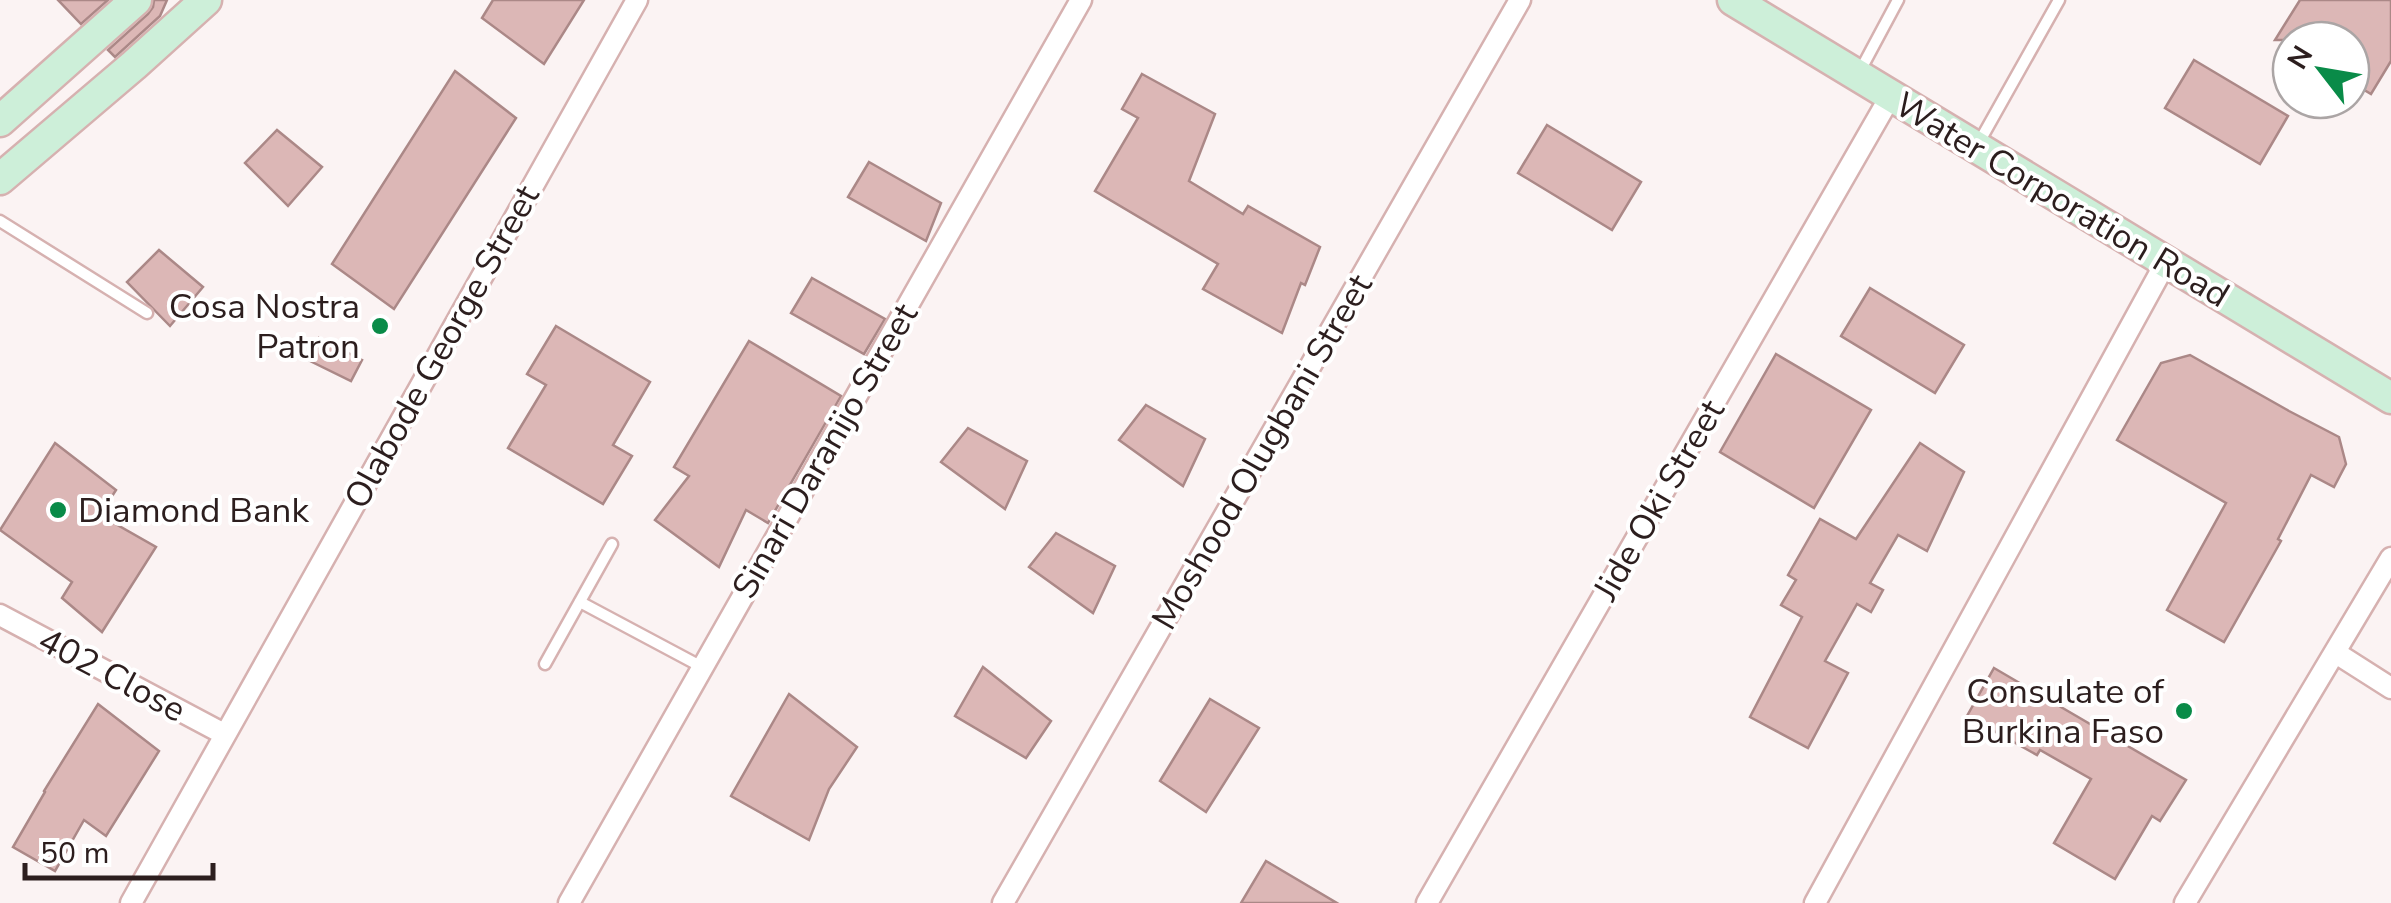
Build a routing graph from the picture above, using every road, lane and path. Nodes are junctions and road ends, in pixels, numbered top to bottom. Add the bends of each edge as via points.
1 (136, 0) edge
2 (206, 0) edge
3 (637, 0) edge
4 (1081, 0) edge
5 (1520, 0) edge
6 (1898, 0) edge
7 (2059, 0) edge
8 (1745, 3) edge
9 (1858, 76) junction
10 (1890, 97) junction
11 (0, 120) edge
12 (1976, 147) junction
13 (0, 179) edge
14 (0, 221) edge
15 (2166, 262) junction
16 (147, 313) dead end
17 (2391, 398) edge
18 (612, 544) dead end
19 (2391, 558) edge
20 (580, 602) junction
21 (0, 616) edge
22 (2336, 653) junction
23 (545, 664) dead end
24 (702, 667) junction
25 (2391, 688) edge
26 (224, 734) junction
27 (131, 903) edge
28 (568, 903) edge
29 (1003, 903) edge
30 (1427, 903) edge
31 (1816, 903) edge
32 (2185, 903) edge

1 - 11 street
2 - 13 street
3 - 26 street, Olabode George Street
4 - 24 street, Sinari Daranijo Street
5 - 29 street, Moshood Olugbani Street
6 - 9 lane
7 - 12 lane
8 - 9 street, Water Corporation Road
9 - 10 street, Water Corporation Road
10 - 12 street, Water Corporation Road
10 - 30 street, Jide Oki Street
12 - 15 street, Water Corporation Road
14 - 16 lane
15 - 17 street, Water Corporation Road
15 - 31 street
18 - 20 lane
19 - 22 street
20 - 23 lane
20 - 24 lane
21 - 26 street, 402 Close
22 - 25 street
22 - 32 street
24 - 28 street, Sinari Daranijo Street
26 - 27 street, Olabode George Street

